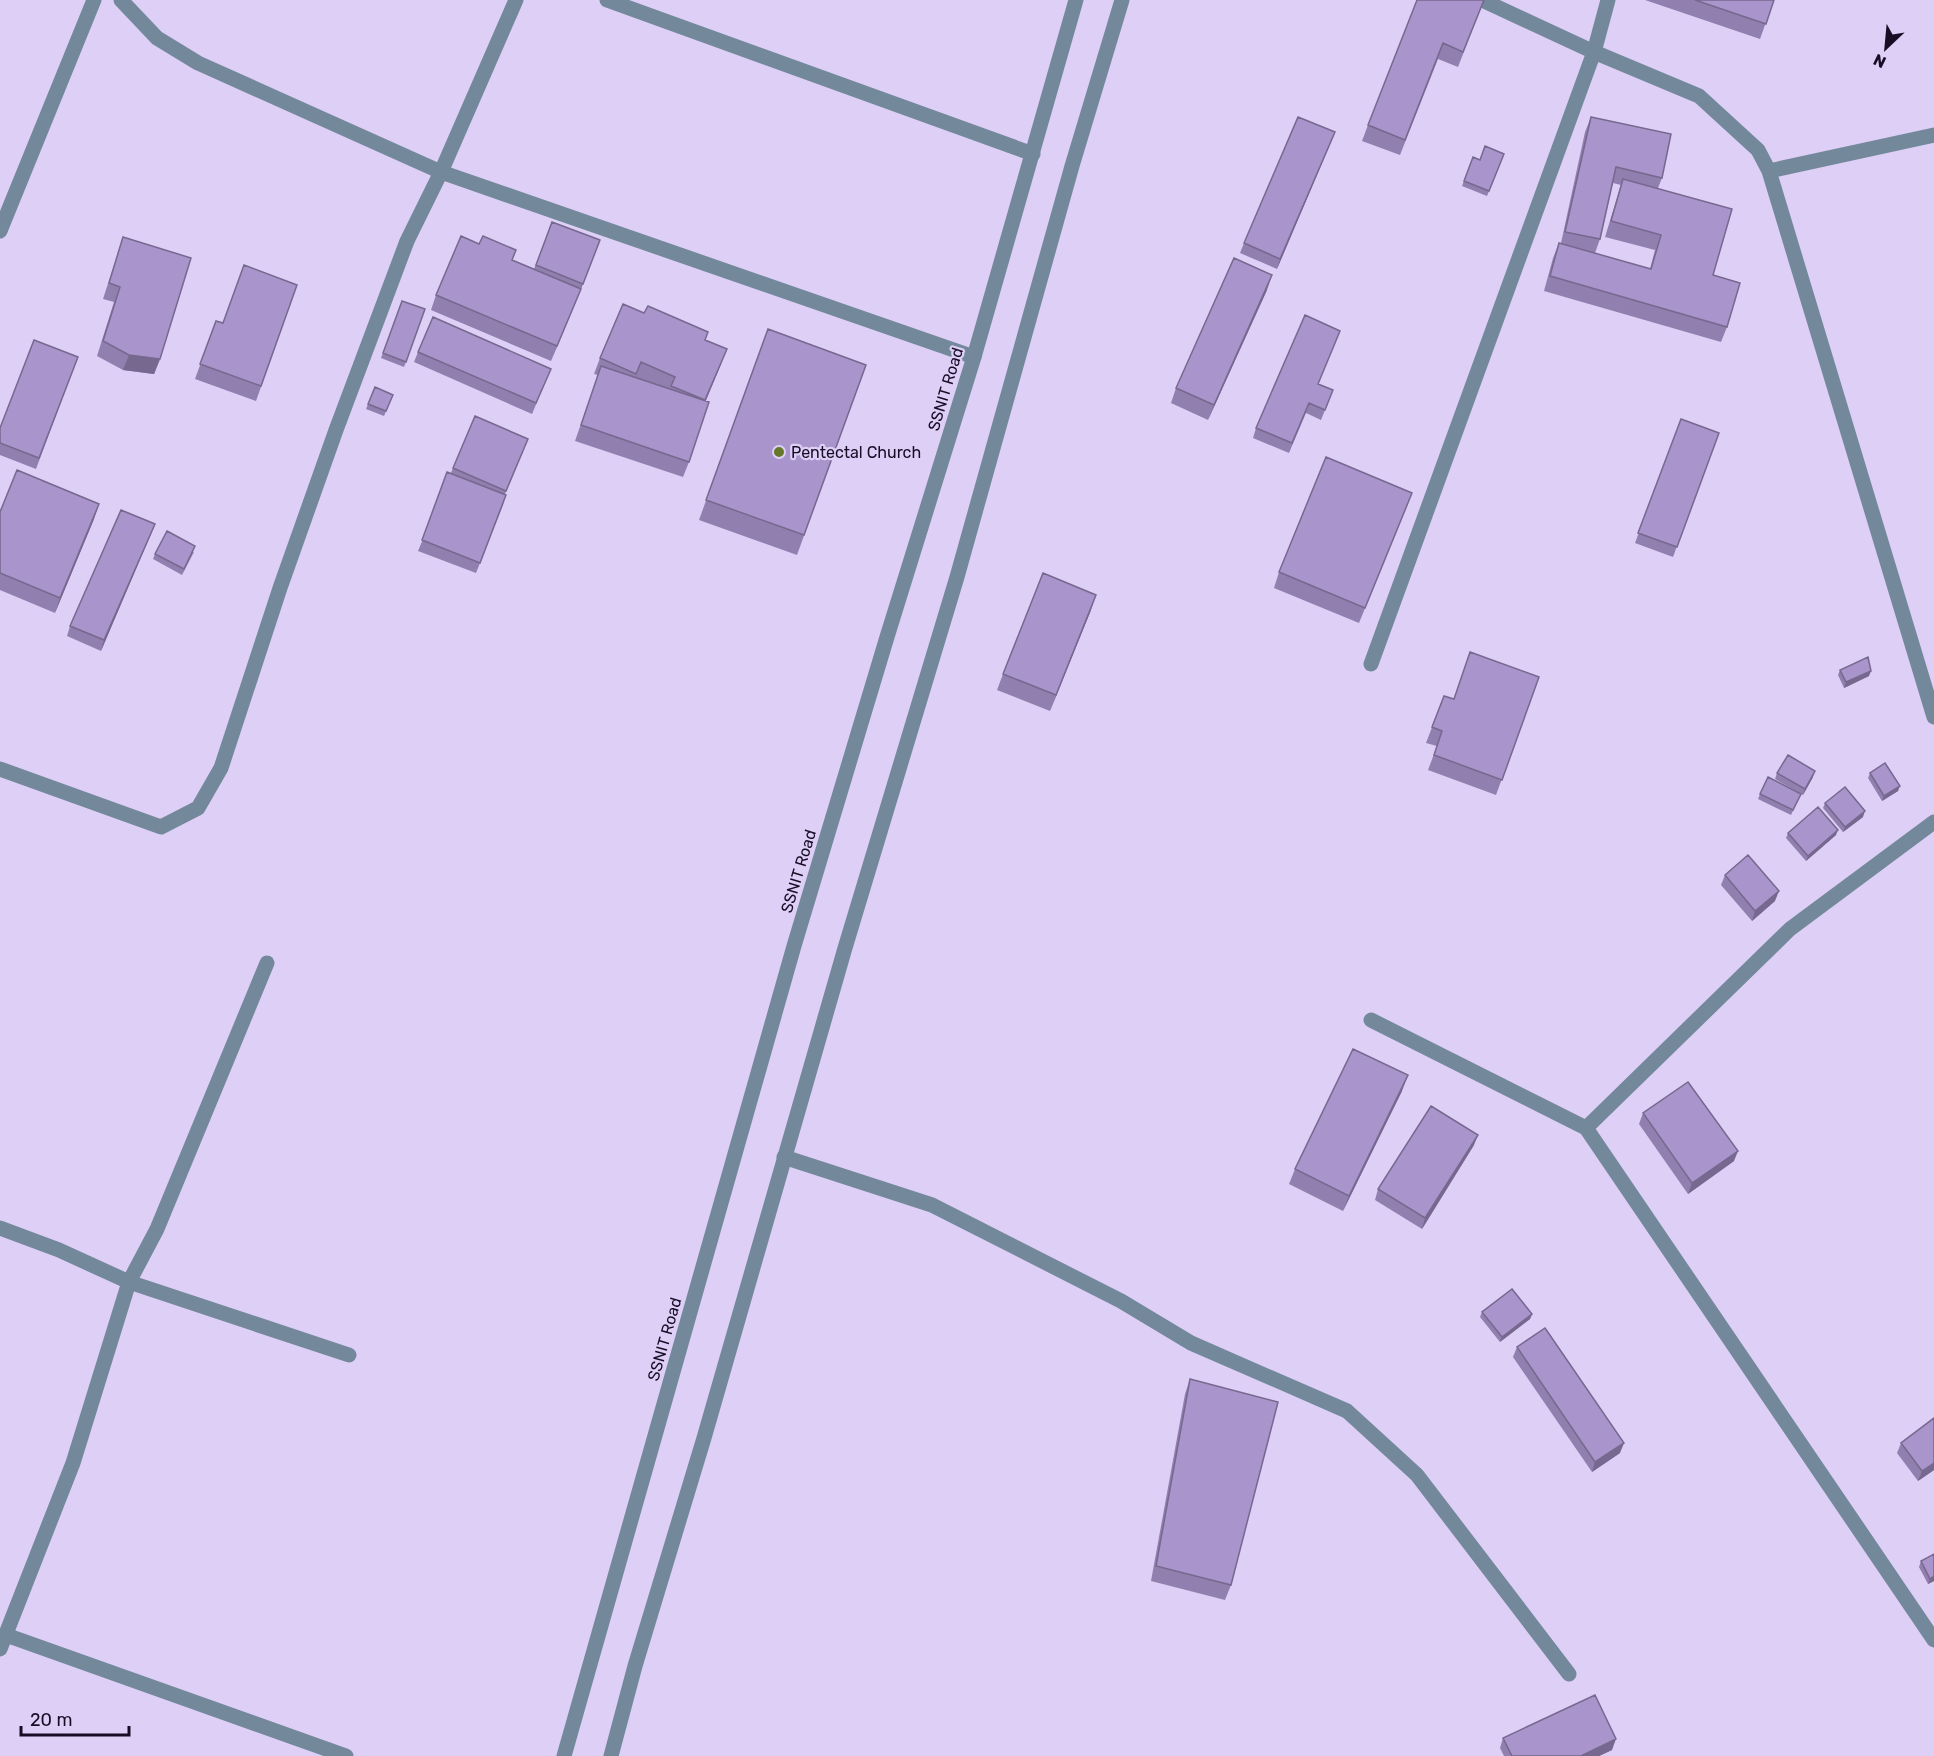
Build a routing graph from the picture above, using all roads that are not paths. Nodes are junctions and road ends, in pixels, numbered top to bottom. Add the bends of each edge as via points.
1 (94, 0) edge
2 (121, 0) edge
3 (516, 0) edge
4 (608, 0) edge
5 (1076, 0) edge
6 (1122, 0) edge
7 (1482, 0) edge
8 (1608, 0) edge
9 (1594, 52) junction
10 (1934, 135) edge
11 (1033, 154) junction
12 (1769, 171) junction
13 (441, 172) junction
14 (0, 231) edge
15 (974, 357) junction
16 (1371, 664) dead end
17 (1934, 717) edge
18 (0, 769) edge
19 (1934, 822) edge
20 (267, 963) dead end
21 (1371, 1020) dead end
22 (1586, 1128) junction
23 (784, 1157) junction
24 (0, 1228) edge
25 (129, 1282) junction
26 (349, 1355) dead end
27 (1934, 1640) edge
28 (3, 1642) edge
29 (1569, 1674) dead end
30 (346, 1756) edge
31 (564, 1756) edge
32 (611, 1756) edge

1 - 14 street
2 - 13 street via 157,38 198,63
3 - 13 street
4 - 11 street
5 - 11 street, SSNIT Road
6 - 23 street via 957,577
7 - 9 street
8 - 9 street
9 - 12 street via 1699,96 1758,150
9 - 16 street
10 - 12 street
11 - 15 street, SSNIT Road
12 - 17 street
13 - 15 street
13 - 18 street via 407,241 336,430 221,768 198,808 161,827
15 - 31 street, SSNIT Road via 794,946
19 - 22 street via 1790,929
20 - 25 street via 156,1229
21 - 22 street
22 - 27 street
23 - 29 street via 932,1205 1121,1301 1191,1343 1347,1411 1417,1475
23 - 32 street
24 - 25 street
25 - 26 street
25 - 28 street via 73,1463
28 - 30 street

